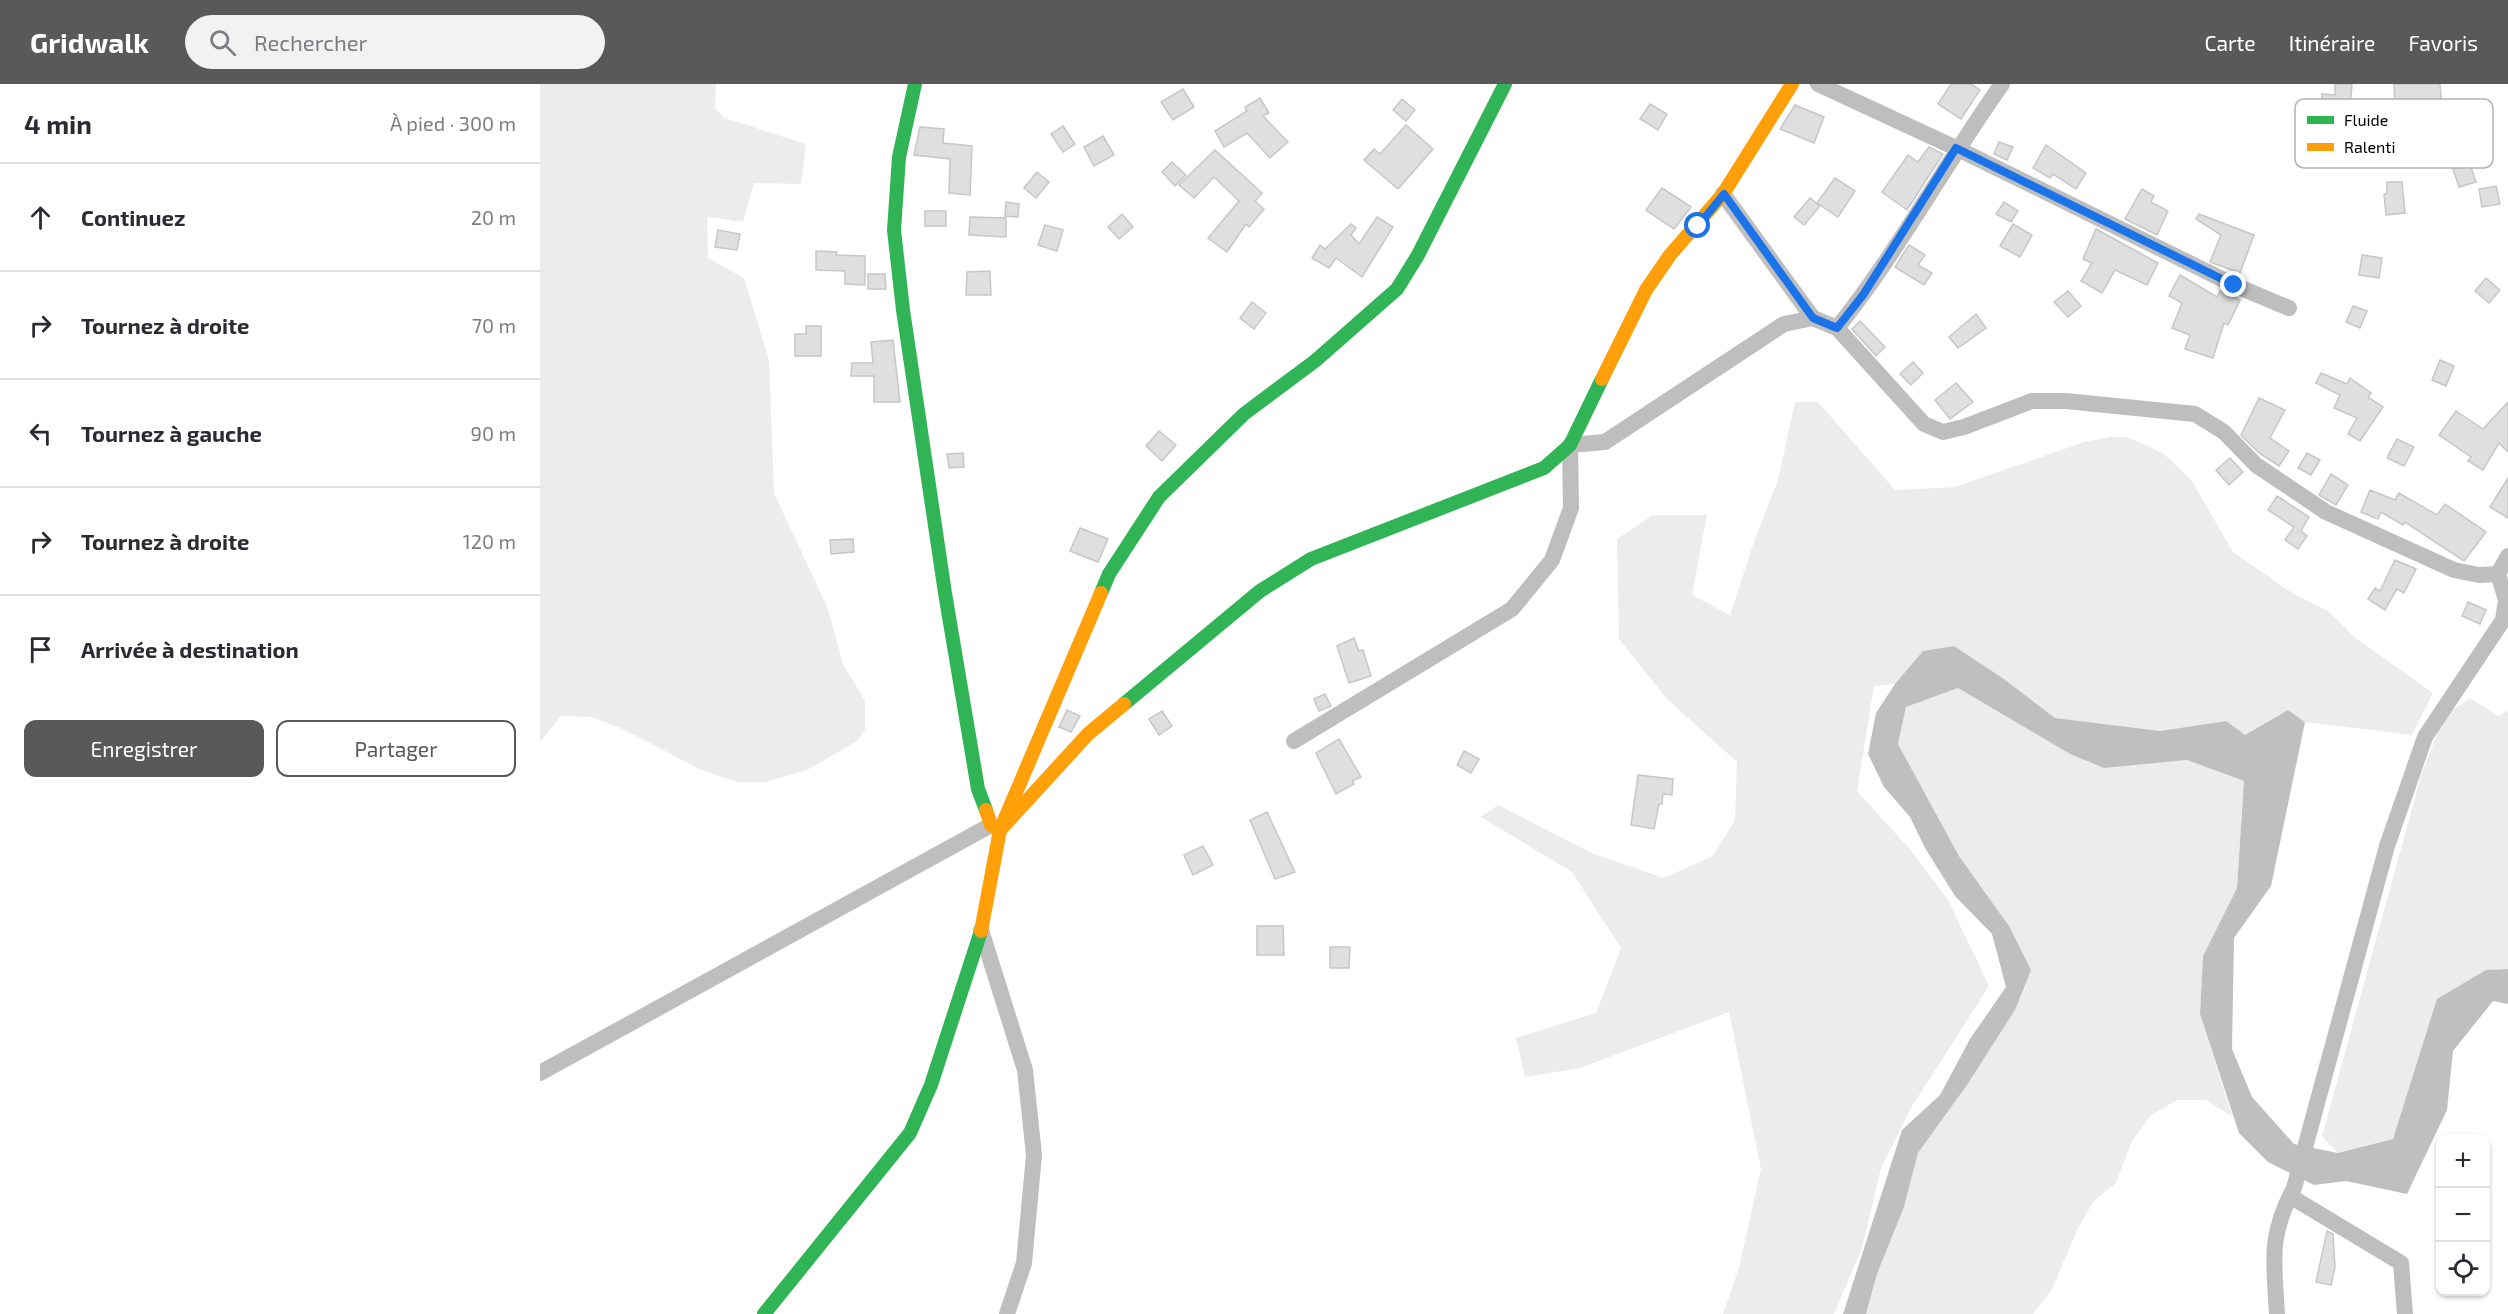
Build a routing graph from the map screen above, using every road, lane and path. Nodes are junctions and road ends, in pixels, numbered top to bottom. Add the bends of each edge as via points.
1 (915, 84) edge
2 (1504, 84) edge
3 (1792, 84) edge
4 (1818, 84) edge
5 (2001, 84) edge
6 (1956, 148) junction
7 (1724, 194) junction
8 (2289, 308) dead end
9 (1813, 318) junction
10 (1837, 328) junction
11 (1570, 445) junction
12 (2508, 556) edge
13 (2498, 574) junction
14 (1294, 741) dead end
15 (995, 827) junction
16 (981, 930) junction
17 (540, 1073) edge
18 (2292, 1192) junction
19 (764, 1314) edge
20 (1007, 1314) edge
21 (2277, 1314) edge
22 (2405, 1314) edge

1 - 15 street via 899,157 894,230 945,593 978,789
2 - 15 street via 1397,289 1315,361 1244,414 1159,496 1108,574
3 - 7 street
4 - 6 street
5 - 6 street
6 - 8 street via 2234,285
6 - 10 street via 1863,295
7 - 9 street
7 - 11 street via 1670,255 1646,290
9 - 10 street
9 - 11 street via 1784,324 1605,442
10 - 13 street via 1924,424 1944,432 2032,401 2066,400 2195,414 2224,432 2256,465 2326,512 2454,570
11 - 14 street via 1571,508 1552,560 1512,609
11 - 15 street via 1544,468 1311,559 1260,591 1089,734
12 - 13 street
13 - 18 street via 2506,600 2504,620 2425,737 2387,846
15 - 16 street
15 - 17 street
16 - 19 street via 931,1085 910,1133
16 - 20 street via 1025,1070 1034,1155 1024,1263
18 - 21 street via 2280,1213 2273,1250
18 - 22 street via 2402,1263

